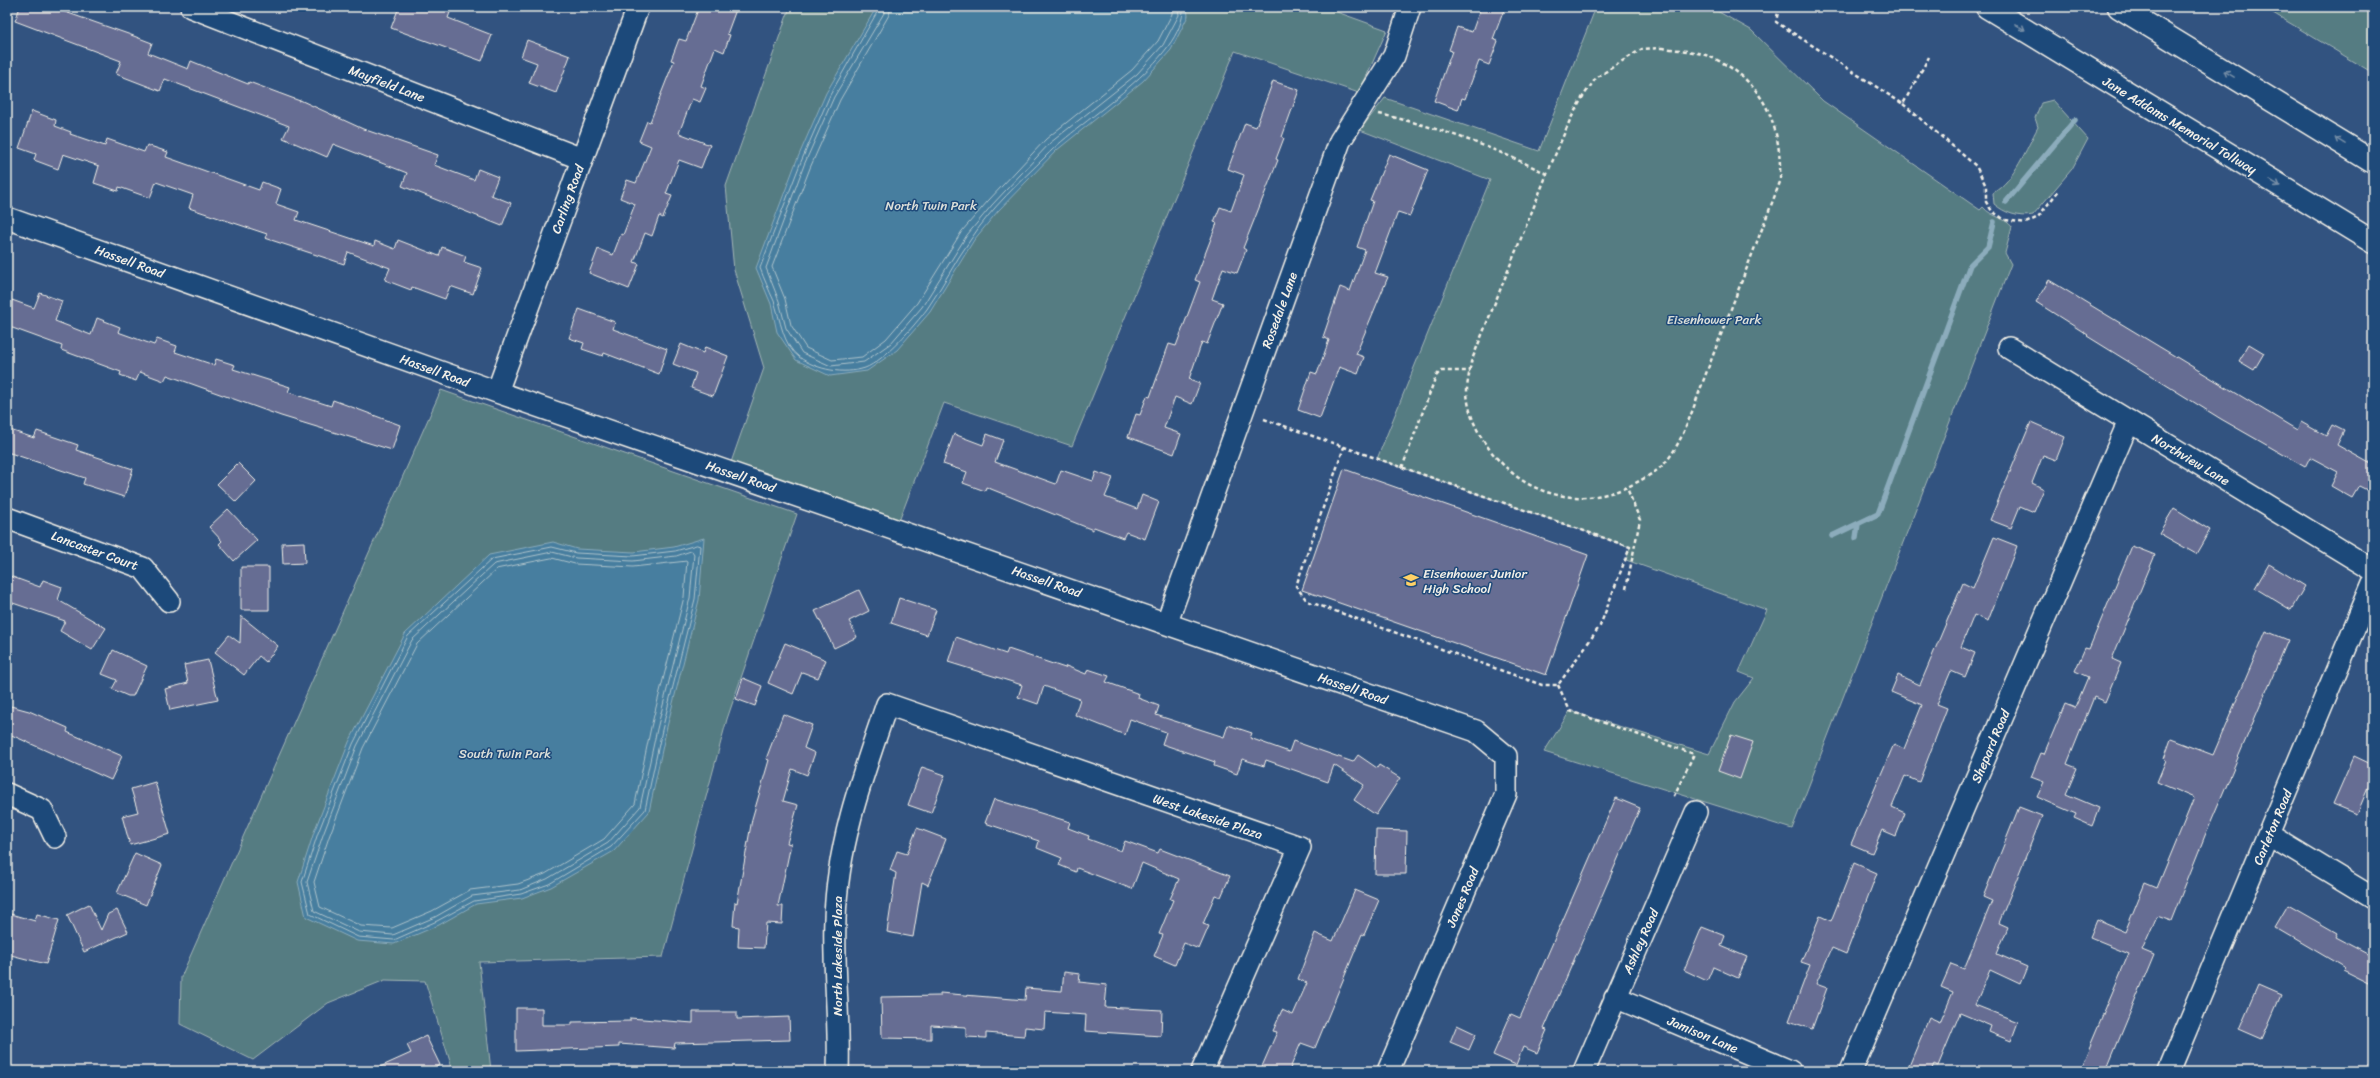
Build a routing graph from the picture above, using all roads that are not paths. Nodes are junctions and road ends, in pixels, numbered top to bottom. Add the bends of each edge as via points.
1 (191, 7) edge
2 (638, 7) edge
3 (1410, 7) edge
4 (1987, 7) edge
5 (2119, 7) edge
6 (582, 159) junction
7 (2373, 162) edge
8 (7, 218) edge
9 (2373, 242) edge
10 (2009, 348) dead end
11 (497, 392) junction
12 (2129, 421) junction
13 (7, 518) edge
14 (2373, 570) edge
15 (2373, 583) edge
16 (169, 602) dead end
17 (1167, 622) junction
18 (887, 704) joint
19 (1476, 731) joint
20 (7, 794) edge
21 (1696, 812) dead end
22 (2269, 835) junction
23 (55, 837) dead end
24 (2373, 898) edge
25 (1615, 997) junction
26 (838, 1071) edge
27 (1202, 1071) edge
28 (1388, 1071) edge
29 (1584, 1071) edge
30 (1790, 1071) edge
31 (1851, 1071) edge
32 (2169, 1071) edge

1 - 6 street, Mayfield Lane
2 - 6 street, Carling Road
3 - 17 street, Rosedale Lane via 1394,56 1340,141
4 -> 9 highway, Jane Addams Memorial Tollway
7 -> 5 highway
6 - 11 street, Carling Road
8 - 11 street, Hassell Road
10 - 12 street, Northview Lane
11 - 17 street, Hassell Road
12 - 14 street, Northview Lane
12 - 31 street, Shepard Road
13 - 16 street, Lancaster Court via 143,568
15 - 22 street, Carleton Road
17 - 19 street, Hassell Road
18 - 26 street, North Lakeside Plaza via 852,811 839,876 835,919
18 - 27 street, West Lakeside Plaza via 1300,848
19 - 28 street, Jones Road via 1506,756 1506,794
20 - 23 street via 42,810
21 - 25 street, Ashley Road
22 - 24 street
22 - 32 street, Carleton Road
25 - 29 street, Ashley Road
25 - 30 street, Jamison Lane

